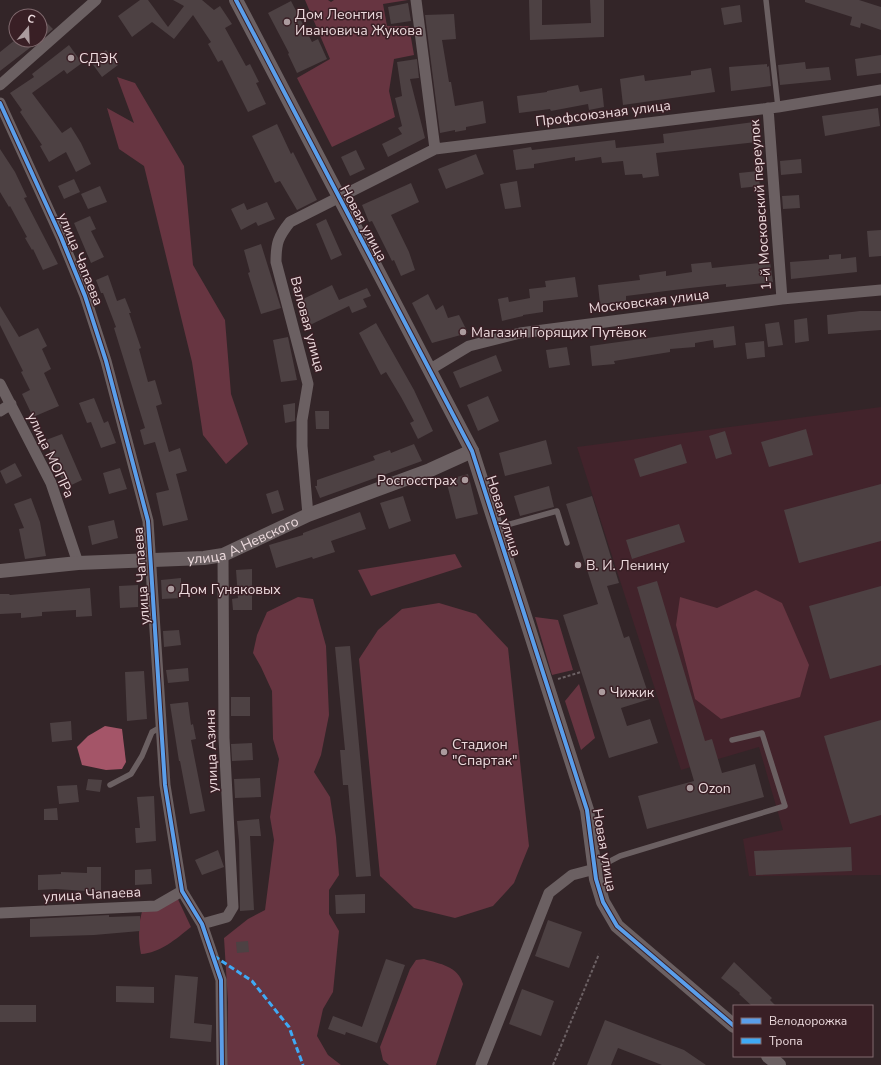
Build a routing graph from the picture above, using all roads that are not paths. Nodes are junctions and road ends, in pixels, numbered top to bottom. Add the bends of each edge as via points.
1 (96, 0) edge
2 (236, 0) edge
3 (416, 0) edge
4 (766, 0) edge
5 (0, 85) edge
6 (881, 90) edge
7 (0, 103) edge
8 (773, 107) junction
9 (436, 149) junction
10 (338, 197) junction
11 (881, 290) edge
12 (782, 299) junction
13 (429, 370) junction
14 (0, 384) edge
15 (11, 404) junction
16 (0, 411) edge
17 (472, 451) junction
18 (308, 515) junction
19 (496, 528) junction
20 (567, 543) dead end
21 (223, 555) junction
22 (152, 561) junction
23 (78, 563) junction
24 (0, 571) edge
25 (162, 727) junction
26 (732, 740) dead end
27 (110, 785) dead end
28 (595, 869) junction
29 (182, 891) junction
30 (0, 913) edge
31 (202, 924) junction
32 (733, 1025) edge
33 (769, 1057) edge
34 (222, 1065) edge
35 (481, 1065) edge
36 (779, 1065) edge

1 - 5 street
2 - 10 street, Новая улица
3 - 9 street
4 - 8 lane
6 - 8 street, Профсоюзная улица
7 - 22 street, улица Чапаева via 88,303 148,521
8 - 9 street, Профсоюзная улица
8 - 12 street, 1-й Московский переулок
9 - 10 street, Профсоюзная улица
10 - 13 street, Новая улица
10 - 18 street, Валовая улица via 290,222 276,245 276,262 308,384 302,420
11 - 12 street, Московская улица
12 - 13 street, Московская улица via 520,333 469,346
13 - 17 street, Новая улица
14 - 15 street, улица МОПРа
15 - 16 street
15 - 23 street, улица МОПРа via 51,484
17 - 18 street, улица А.Невского via 430,470
17 - 19 street, Новая улица
18 - 21 street, улица А.Невского
19 - 20 lane via 557,512
19 - 28 street, Новая улица via 587,810
21 - 22 street, улица А.Невского
21 - 31 street, улица Азина via 224,738 233,907 227,917
22 - 23 street, улица А.Невского
22 - 25 street, улица Чапаева
23 - 24 street, улица А.Невского
25 - 27 lane via 152,732 131,774
25 - 29 street, улица Чапаева via 165,785
26 - 28 lane via 762,733 786,806 620,856
28 - 32 street, Новая улица via 603,902 618,926
28 - 35 street, Новая улица via 572,875 549,893
29 - 30 street, улица Чапаева via 156,906
29 - 31 street, улица Чапаева
31 - 34 street, улица Чапаева via 220,980
33 - 36 street

